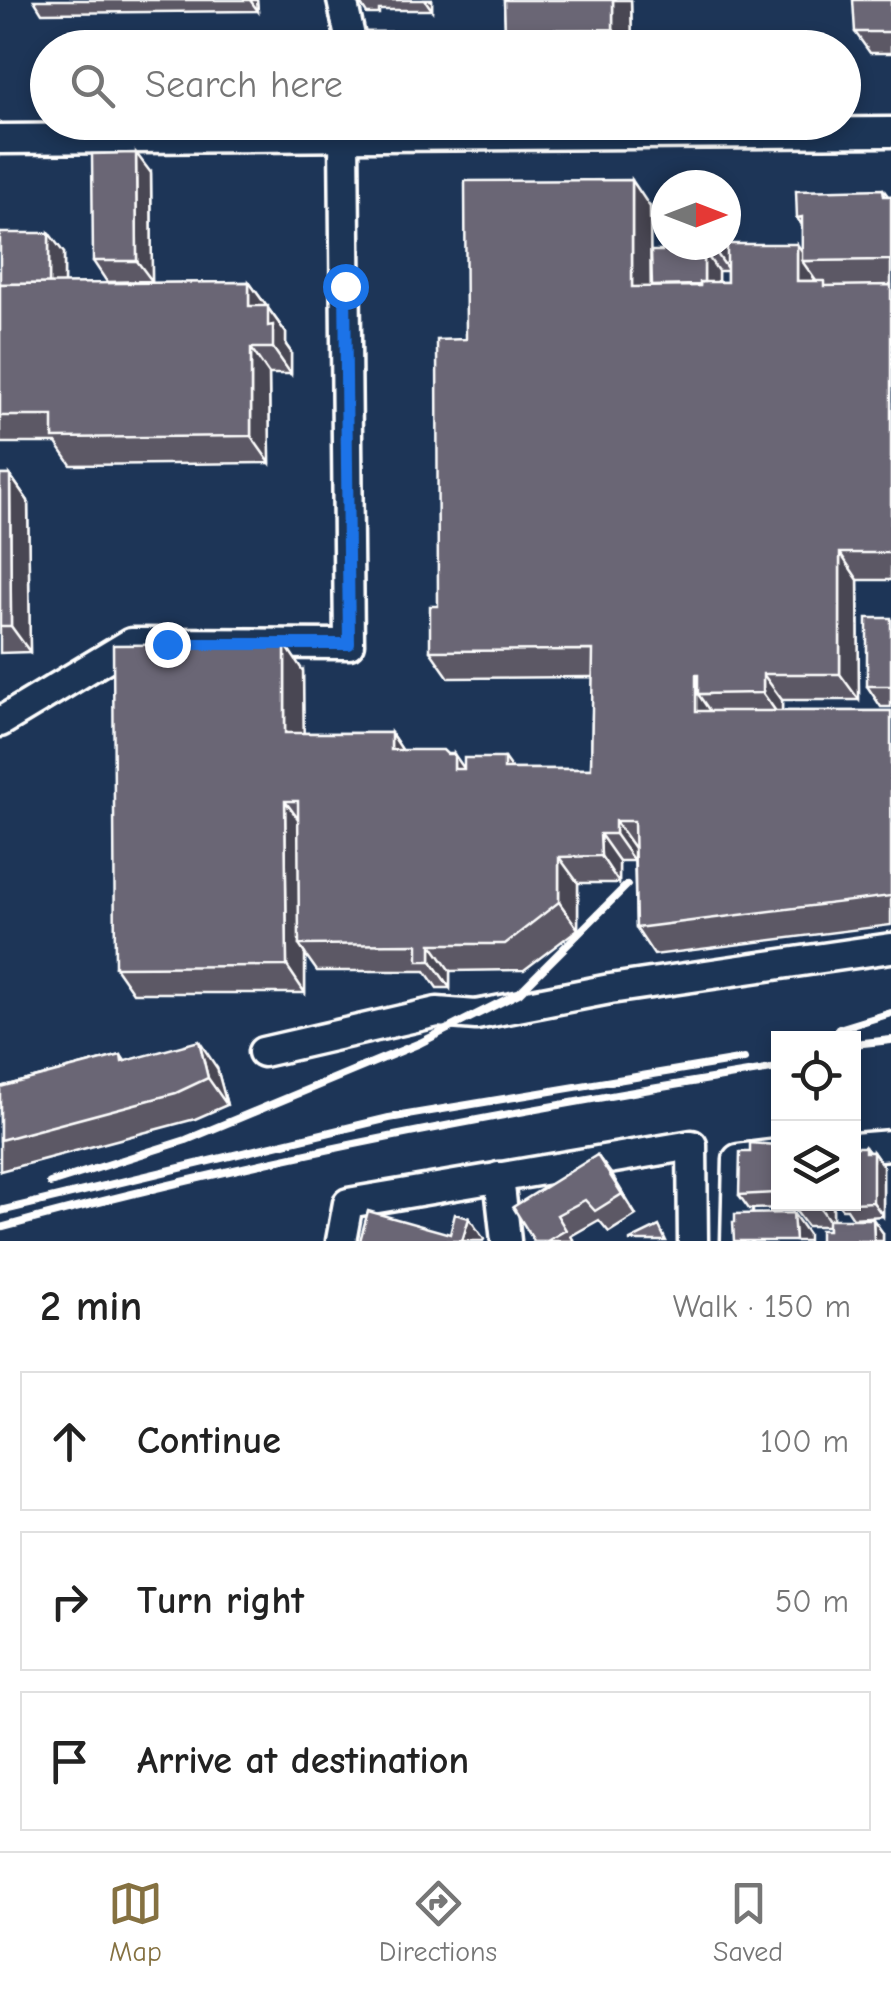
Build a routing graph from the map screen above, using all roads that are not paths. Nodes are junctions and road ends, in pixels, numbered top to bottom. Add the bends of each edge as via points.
1 (342, 0) edge
2 (348, 30) edge
3 (861, 132) edge
4 (891, 132) edge
5 (30, 135) edge
6 (0, 139) edge
7 (350, 140) edge
8 (0, 722) edge
9 (891, 948) edge
10 (262, 1052) dead end
11 (891, 1145) edge
12 (861, 1147) edge
13 (771, 1155) edge
14 (499, 1177) junction
15 (340, 1241) edge
16 (506, 1241) edge
17 (694, 1241) edge
18 (736, 1241) edge

1 - 2 street
3 - 4 street
5 - 6 street
7 - 8 street via 349,644 131,644
9 - 10 street via 476,1015 437,1012
11 - 12 street
13 - 18 street via 738,1159
14 - 15 street via 348,1202
14 - 16 street
14 - 17 street via 692,1145

